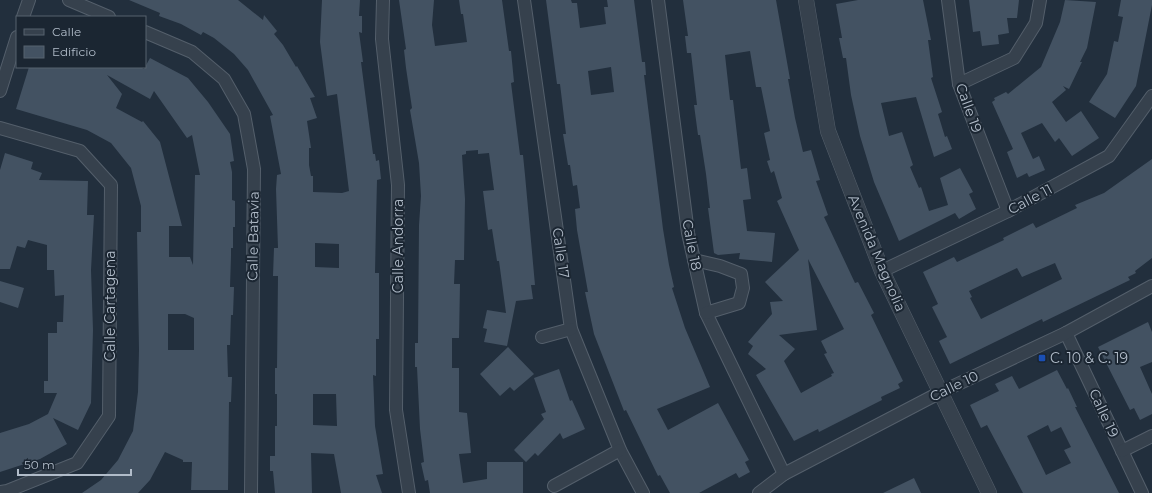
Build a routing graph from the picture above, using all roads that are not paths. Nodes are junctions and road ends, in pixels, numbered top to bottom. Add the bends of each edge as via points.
1 (29, 0) edge
2 (69, 0) edge
3 (383, 0) edge
4 (524, 0) edge
5 (658, 0) edge
6 (806, 0) edge
7 (948, 0) edge
8 (1040, 0) edge
9 (24, 16) edge
10 (107, 16) edge
11 (146, 32) edge
12 (16, 41) edge
13 (959, 84) junction
14 (0, 91) edge
15 (1152, 96) edge
16 (0, 128) edge
17 (1008, 211) junction
18 (694, 260) junction
19 (882, 271) junction
20 (1152, 286) edge
21 (706, 313) junction
22 (571, 329) junction
23 (1066, 332) junction
24 (542, 337) dead end
25 (940, 392) junction
26 (1152, 436) edge
27 (620, 450) junction
28 (1122, 451) junction
29 (784, 474) junction
30 (554, 486) dead end
31 (0, 492) edge
32 (251, 493) edge
33 (409, 493) edge
34 (643, 493) edge
35 (759, 493) edge
36 (989, 493) edge
37 (1142, 493) edge

1 - 9 street
2 - 10 street
3 - 33 street, Calle Andorra via 382,39 398,186 396,410
4 - 22 street, Calle 17
5 - 18 street, Calle 18 via 688,233
6 - 19 street, Avenida Magnolia via 828,132
7 - 13 street, Calle 19
8 - 13 street via 1036,23 1014,58
11 - 32 street, Calle Batavia via 192,52 224,79 244,114 254,169
12 - 14 street
13 - 17 street, Calle 19
15 - 17 street, Calle 11 via 1109,156
16 - 31 street, Calle Cartagena via 80,152 111,185 109,416 77,463 7,492
17 - 19 street, Calle 11
18 - 21 street, Calle 18
18 - 21 street via 741,274 743,288 739,302
19 - 25 street, Avenida Magnolia
20 - 23 street, Calle 10
21 - 29 street, Calle 18
22 - 24 street
22 - 27 street, Calle 17
23 - 25 street, Calle 10
23 - 28 street, Calle 19
25 - 29 street, Calle 10
25 - 36 street, Avenida Magnolia
26 - 28 street
27 - 30 street
27 - 34 street, Calle 17
28 - 37 street, Calle 19
29 - 35 street, Calle 10

